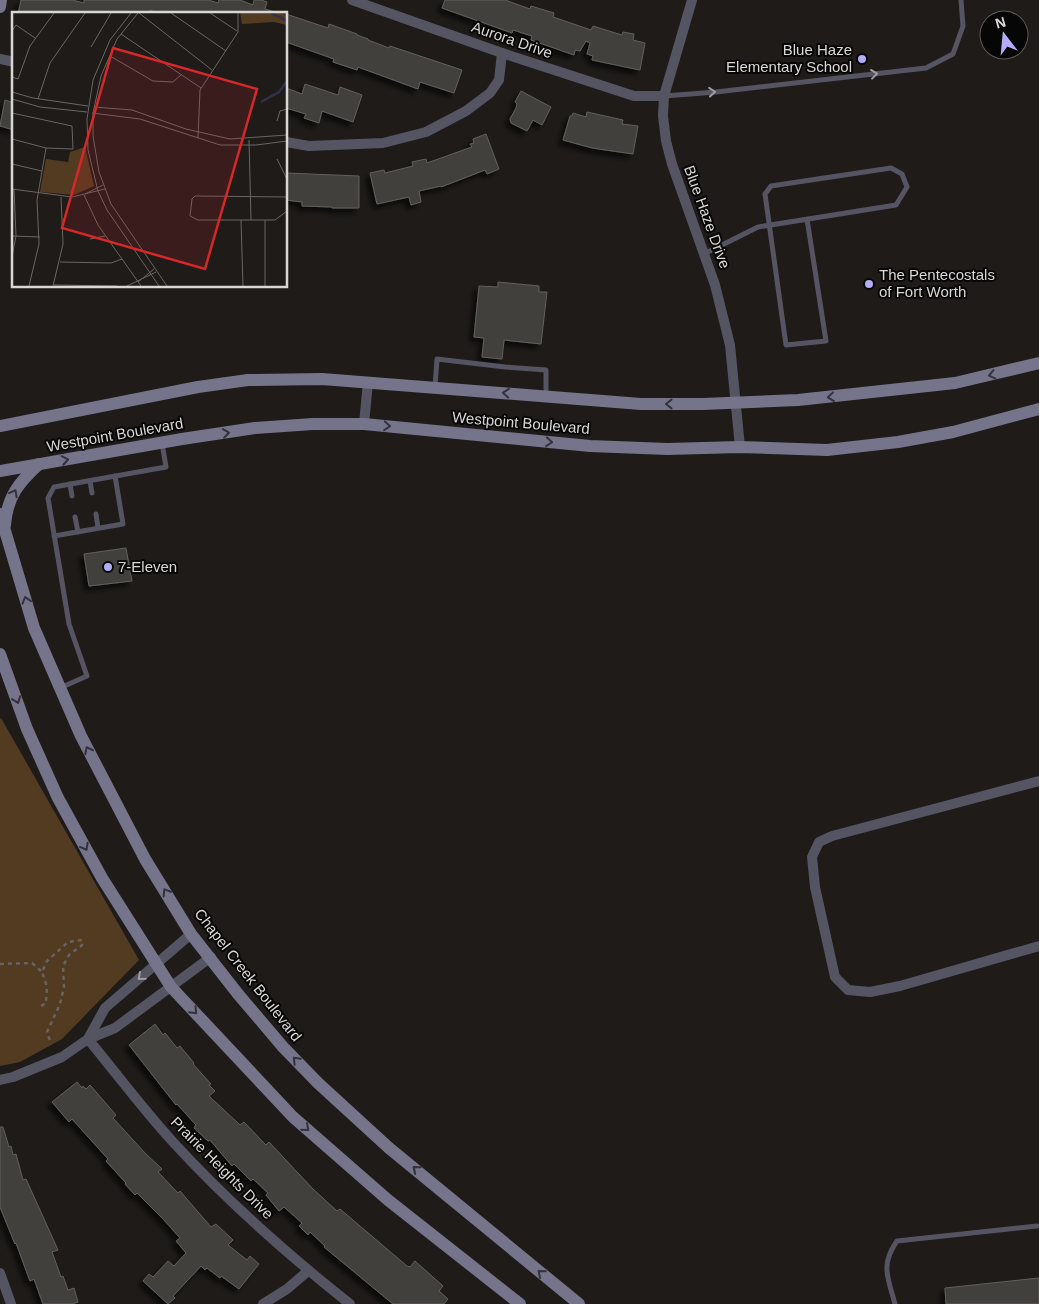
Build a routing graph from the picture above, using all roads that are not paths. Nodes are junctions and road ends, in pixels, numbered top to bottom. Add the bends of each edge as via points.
1 (1, 0) edge
2 (352, 0) edge
3 (692, 0) edge
4 (961, 0) edge
5 (0, 8) edge
6 (502, 53) junction
7 (664, 96) junction
8 (288, 142) edge
9 (806, 219) junction
10 (768, 225) junction
11 (704, 254) junction
12 (1039, 363) edge
13 (368, 382) junction
14 (435, 388) junction
15 (546, 397) junction
16 (736, 403) junction
17 (1039, 409) edge
18 (364, 424) junction
19 (0, 426) edge
20 (162, 443) junction
21 (740, 447) junction
22 (39, 464) junction
23 (0, 471) edge
24 (115, 476) junction
25 (90, 480) junction
26 (70, 484) junction
27 (92, 492) dead end
28 (72, 496) dead end
29 (0, 514) edge
30 (96, 514) dead end
31 (75, 517) dead end
32 (98, 528) junction
33 (5, 530) junction
34 (78, 532) junction
35 (54, 536) junction
36 (0, 654) edge
37 (59, 688) junction
38 (1039, 781) edge
39 (191, 934) junction
40 (1039, 946) edge
41 (211, 957) junction
42 (156, 964) junction
43 (172, 987) junction
44 (88, 1038) junction
45 (0, 1080) edge
46 (1037, 1226) dead end
47 (308, 1271) junction
48 (0, 1273) edge
49 (11, 1304) edge
50 (263, 1304) edge
51 (350, 1304) edge
52 (520, 1304) edge
53 (579, 1304) edge
54 (895, 1304) edge

1 - 5 main road
2 - 6 street, Aurora Drive
3 - 7 street, Blue Haze Drive
7 -> 4 lane via 926,68 953,54 963,26
6 - 7 street, Aurora Drive via 634,96
6 - 8 street via 499,80 490,93 466,111 426,132 383,143 308,146
7 - 11 street, Blue Haze Drive via 663,116 668,149
9 - 10 lane
9 - 10 lane via 826,341 786,345
9 - 10 lane via 896,205 908,187 902,174 891,168 771,186 765,194
10 - 11 lane
11 - 16 street, Blue Haze Drive via 730,345
12 -> 16 main road, Westpoint Boulevard via 955,383 798,400
13 - 14 main road, Westpoint Boulevard
13 - 18 street
13 - 19 main road, Westpoint Boulevard via 248,380
15 -> 14 main road, Westpoint Boulevard
14 - 15 lane via 438,359 546,370
16 -> 15 main road, Westpoint Boulevard via 641,404
16 - 21 street, Blue Haze Drive
17 - 21 main road, Westpoint Boulevard via 953,432 898,442 827,450
20 -> 18 main road, Westpoint Boulevard via 256,428
18 -> 21 main road, Westpoint Boulevard via 590,446
22 -> 20 main road, Westpoint Boulevard
20 - 24 lane via 166,467
22 - 23 main road, Westpoint Boulevard
33 -> 22 main road via 6,512 13,493
24 - 25 lane
24 - 32 lane via 123,524
25 - 26 lane
25 - 27 lane
26 - 28 lane
26 - 35 lane via 54,487 48,498
29 - 33 main road, Chapel Creek Boulevard
30 - 32 lane
31 - 34 lane
32 - 34 lane
37 -> 33 main road, Chapel Creek Boulevard via 34,628
34 - 35 lane
35 - 37 lane via 69,624 87,676
36 -> 42 main road via 27,729 58,798 102,878
39 -> 37 main road, Chapel Creek Boulevard via 145,859
38 - 40 street via 832,836 819,842 812,857 814,887 836,977 848,990 870,992 900,986
39 - 41 main road, Chapel Creek Boulevard
39 - 42 street
41 - 43 street
53 -> 41 main road, Chapel Creek Boulevard via 389,1148 318,1083 283,1047
42 - 43 main road
42 -> 44 street via 105,1008
43 - 44 street via 115,1028
43 -> 52 main road via 293,1117 388,1200
44 - 45 street via 62,1057
44 - 47 street, Prairie Heights Drive via 172,1141 240,1210
46 - 54 lane via 897,1241 889,1252 886,1271
47 - 50 street
47 - 51 street, Prairie Heights Drive
48 - 49 street

